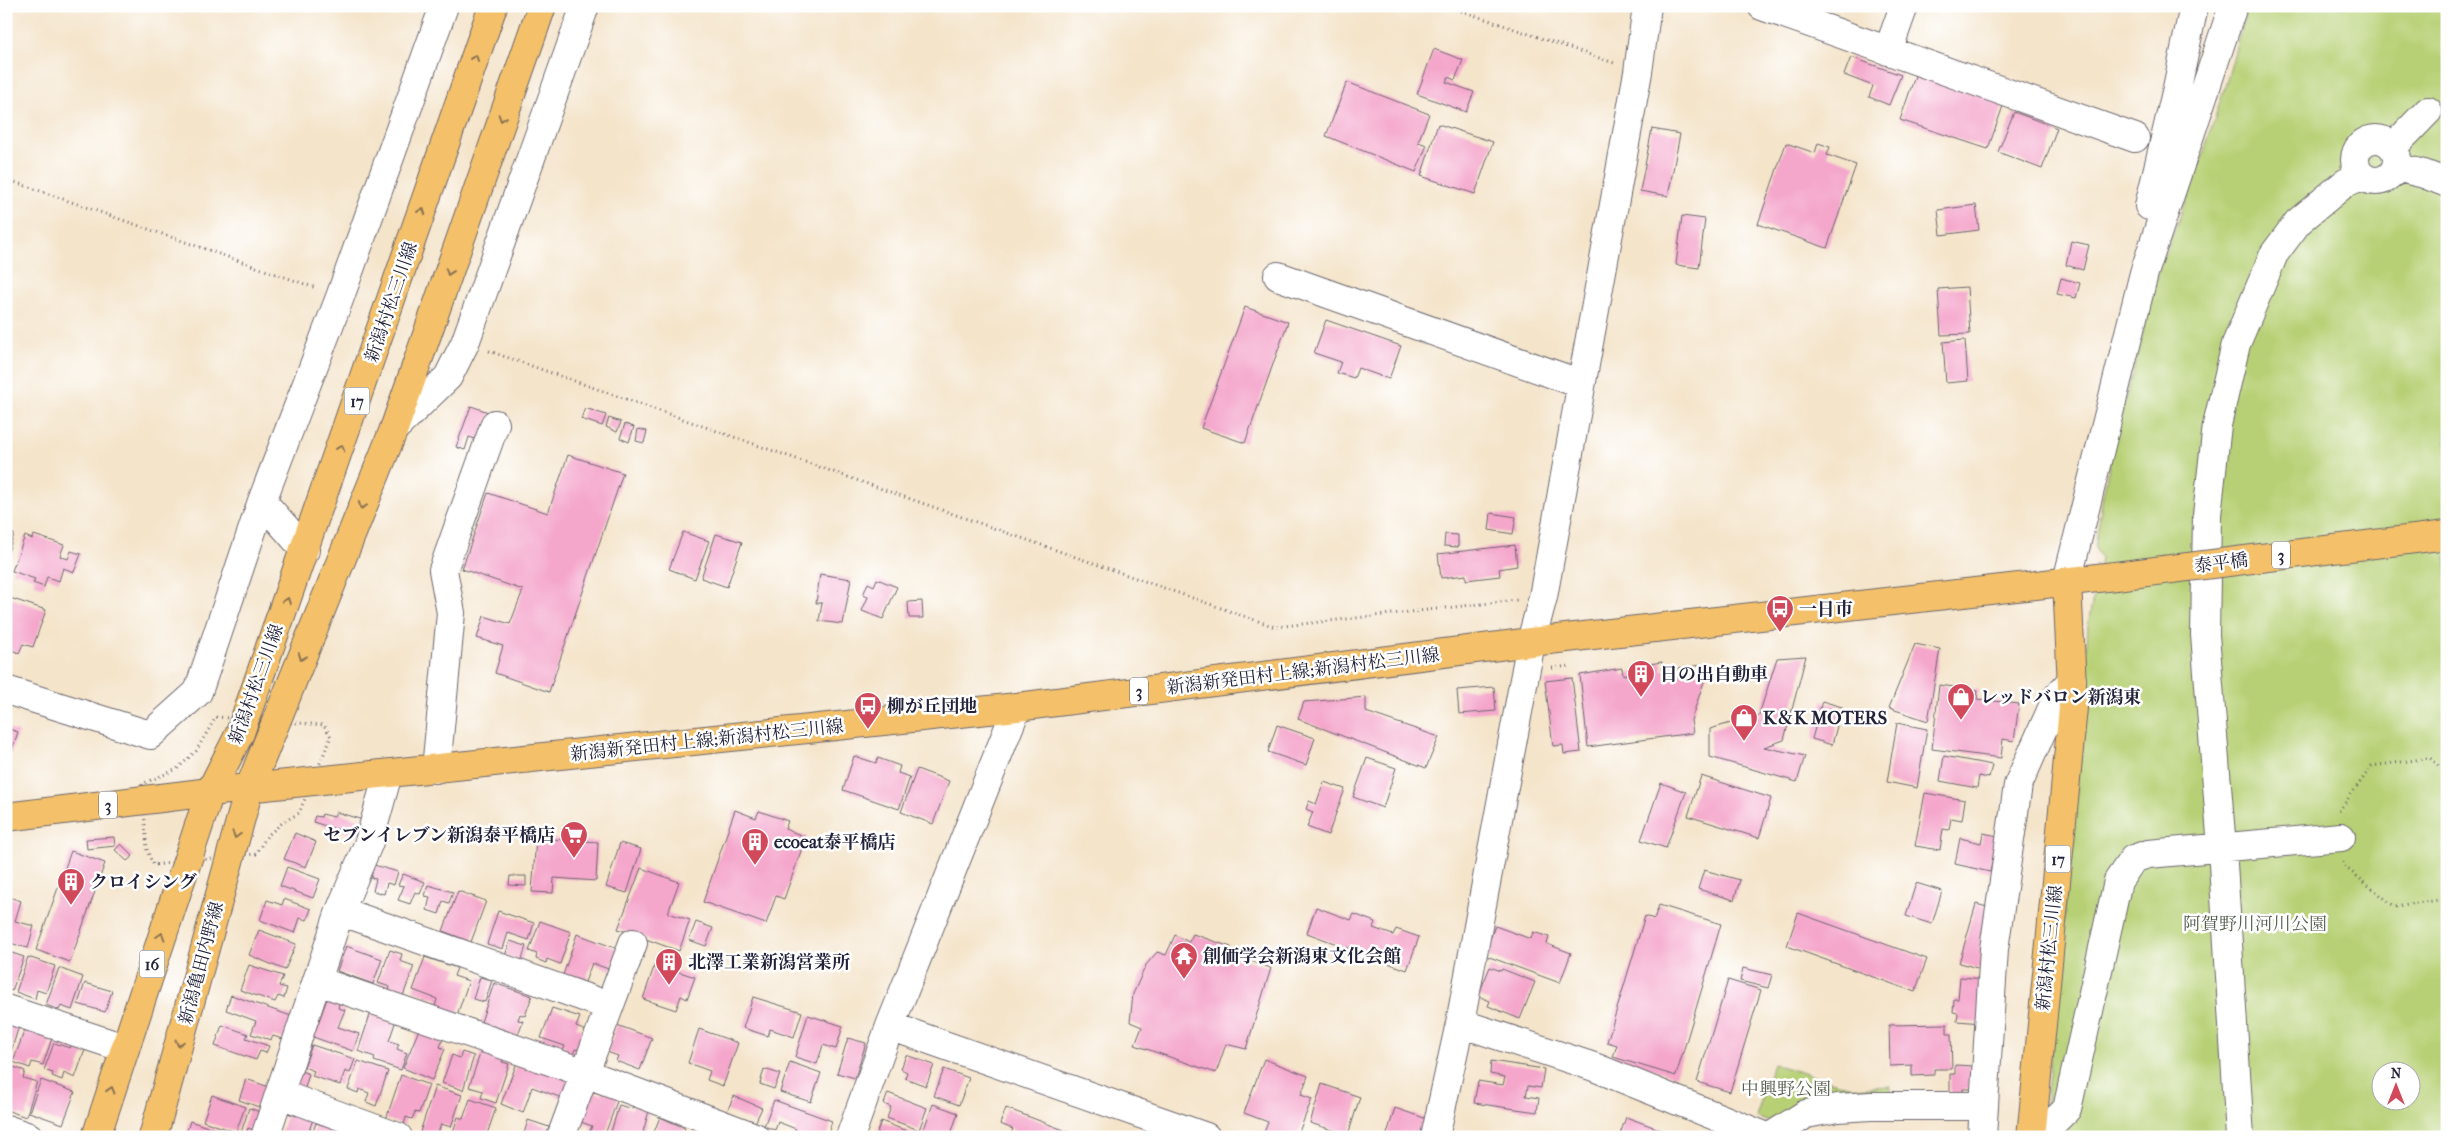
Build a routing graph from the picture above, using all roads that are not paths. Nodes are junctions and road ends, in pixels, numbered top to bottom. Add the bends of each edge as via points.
1 (444, 6) edge
2 (493, 6) edge
3 (542, 6) edge
4 (585, 6) edge
5 (1647, 6) edge
6 (1762, 6) edge
7 (1904, 6) edge
8 (2194, 6) edge
9 (2233, 6) edge
10 (1888, 51) junction
11 (2428, 111) dead end
12 (2135, 138) dead end
13 (2395, 157) junction
14 (2362, 176) junction
15 (2447, 183) edge
16 (2152, 247) junction
17 (1278, 276) dead end
18 (1581, 384) junction
19 (494, 424) dead end
20 (394, 429) junction
21 (262, 501) junction
22 (2447, 535) edge
23 (305, 550) junction
24 (2067, 580) junction
25 (1531, 642) junction
26 (2072, 680) junction
27 (6, 690) edge
28 (1017, 707) junction
29 (436, 769) junction
30 (388, 774) junction
31 (249, 788) junction
32 (210, 792) junction
33 (6, 817) edge
34 (2341, 836) road end
35 (2222, 848) junction
36 (340, 911) junction
37 (632, 943) dead end
38 (318, 981) junction
39 (609, 1006) junction
40 (6, 1009) edge
41 (1460, 1023) junction
42 (890, 1026) junction
43 (124, 1048) junction
44 (585, 1074) junction
45 (280, 1094) junction
46 (1984, 1106) junction
47 (6, 1129) edge
48 (29, 1137) edge
49 (96, 1137) edge
50 (153, 1137) edge
51 (265, 1137) edge
52 (398, 1137) edge
53 (561, 1137) edge
54 (755, 1137) edge
55 (850, 1137) edge
56 (1206, 1137) edge
57 (1435, 1137) edge
58 (1768, 1137) edge
59 (1982, 1137) edge
60 (2031, 1137) edge
61 (2038, 1137) edge
62 (2240, 1137) edge

1 - 21 street via 340,297
23 -> 2 main road, 新潟村松三川線 / 17
3 -> 20 main road, 新潟村松三川線
4 - 20 street via 465,343 448,377
5 - 18 street
6 - 10 street
7 - 10 street
8 - 16 street via 2147,215
9 - 16 street
10 - 12 street
11 - 13 street
13 - 14 street via 2393,173 2381,180
13 - 14 street via 2388,143 2375,139 2363,144 2356,156
13 - 15 street
14 - 35 street via 2345,183 2298,222 2274,254 2236,344 2217,426 2207,515 2205,635
16 - 24 street
17 - 18 street
18 - 25 street via 1543,597
19 - 29 street via 443,570 451,613
20 -> 31 main road, 新潟村松三川線
21 - 23 street
21 - 27 street via 198,692 150,735
22 - 24 main road, 泰平橋 / 3, bridge
32 -> 23 main road, 新潟村松三川線 / 17 via 240,733
24 - 25 main road, 新潟新発田村上線;新潟村松三川線 / 3
24 - 26 main road, 新潟村松三川線 / 17
25 - 28 main road, 新潟新発田村上線;新潟村松三川線 / 3
25 - 41 street
26 - 46 street via 2057,696 2018,785 1994,949
26 - 60 main road, 新潟村松三川線 / 17 via 2073,708
28 - 29 main road, 新潟新発田村上線;新潟村松三川線 / 3
28 - 42 street
29 - 30 main road, 新潟新発田村上線;新潟村松三川線 / 3
30 - 31 main road, 新潟新発田村上線;新潟村松三川線 / 3
30 - 36 street via 369,842
31 - 32 main road, 新潟新発田村上線;新潟村松三川線 / 3
31 -> 50 main road, 新潟亀田内野線
32 - 33 main road, 3
43 -> 32 main road, 16
34 - 35 street
35 - 61 street via 2148,854 2133,859 2118,881 2067,1109
35 - 62 street
36 - 38 street
36 - 39 street
37 - 39 street
38 - 44 street
38 - 45 street
39 - 44 street
40 - 43 street
41 - 57 street
41 - 58 street via 1594,1067
42 - 55 street
42 - 56 street
49 -> 43 main road, 16
44 - 53 street
44 - 54 street
45 - 51 street
45 - 52 street
46 - 58 street via 1838,1108 1806,1114
46 - 59 street
47 - 48 street

